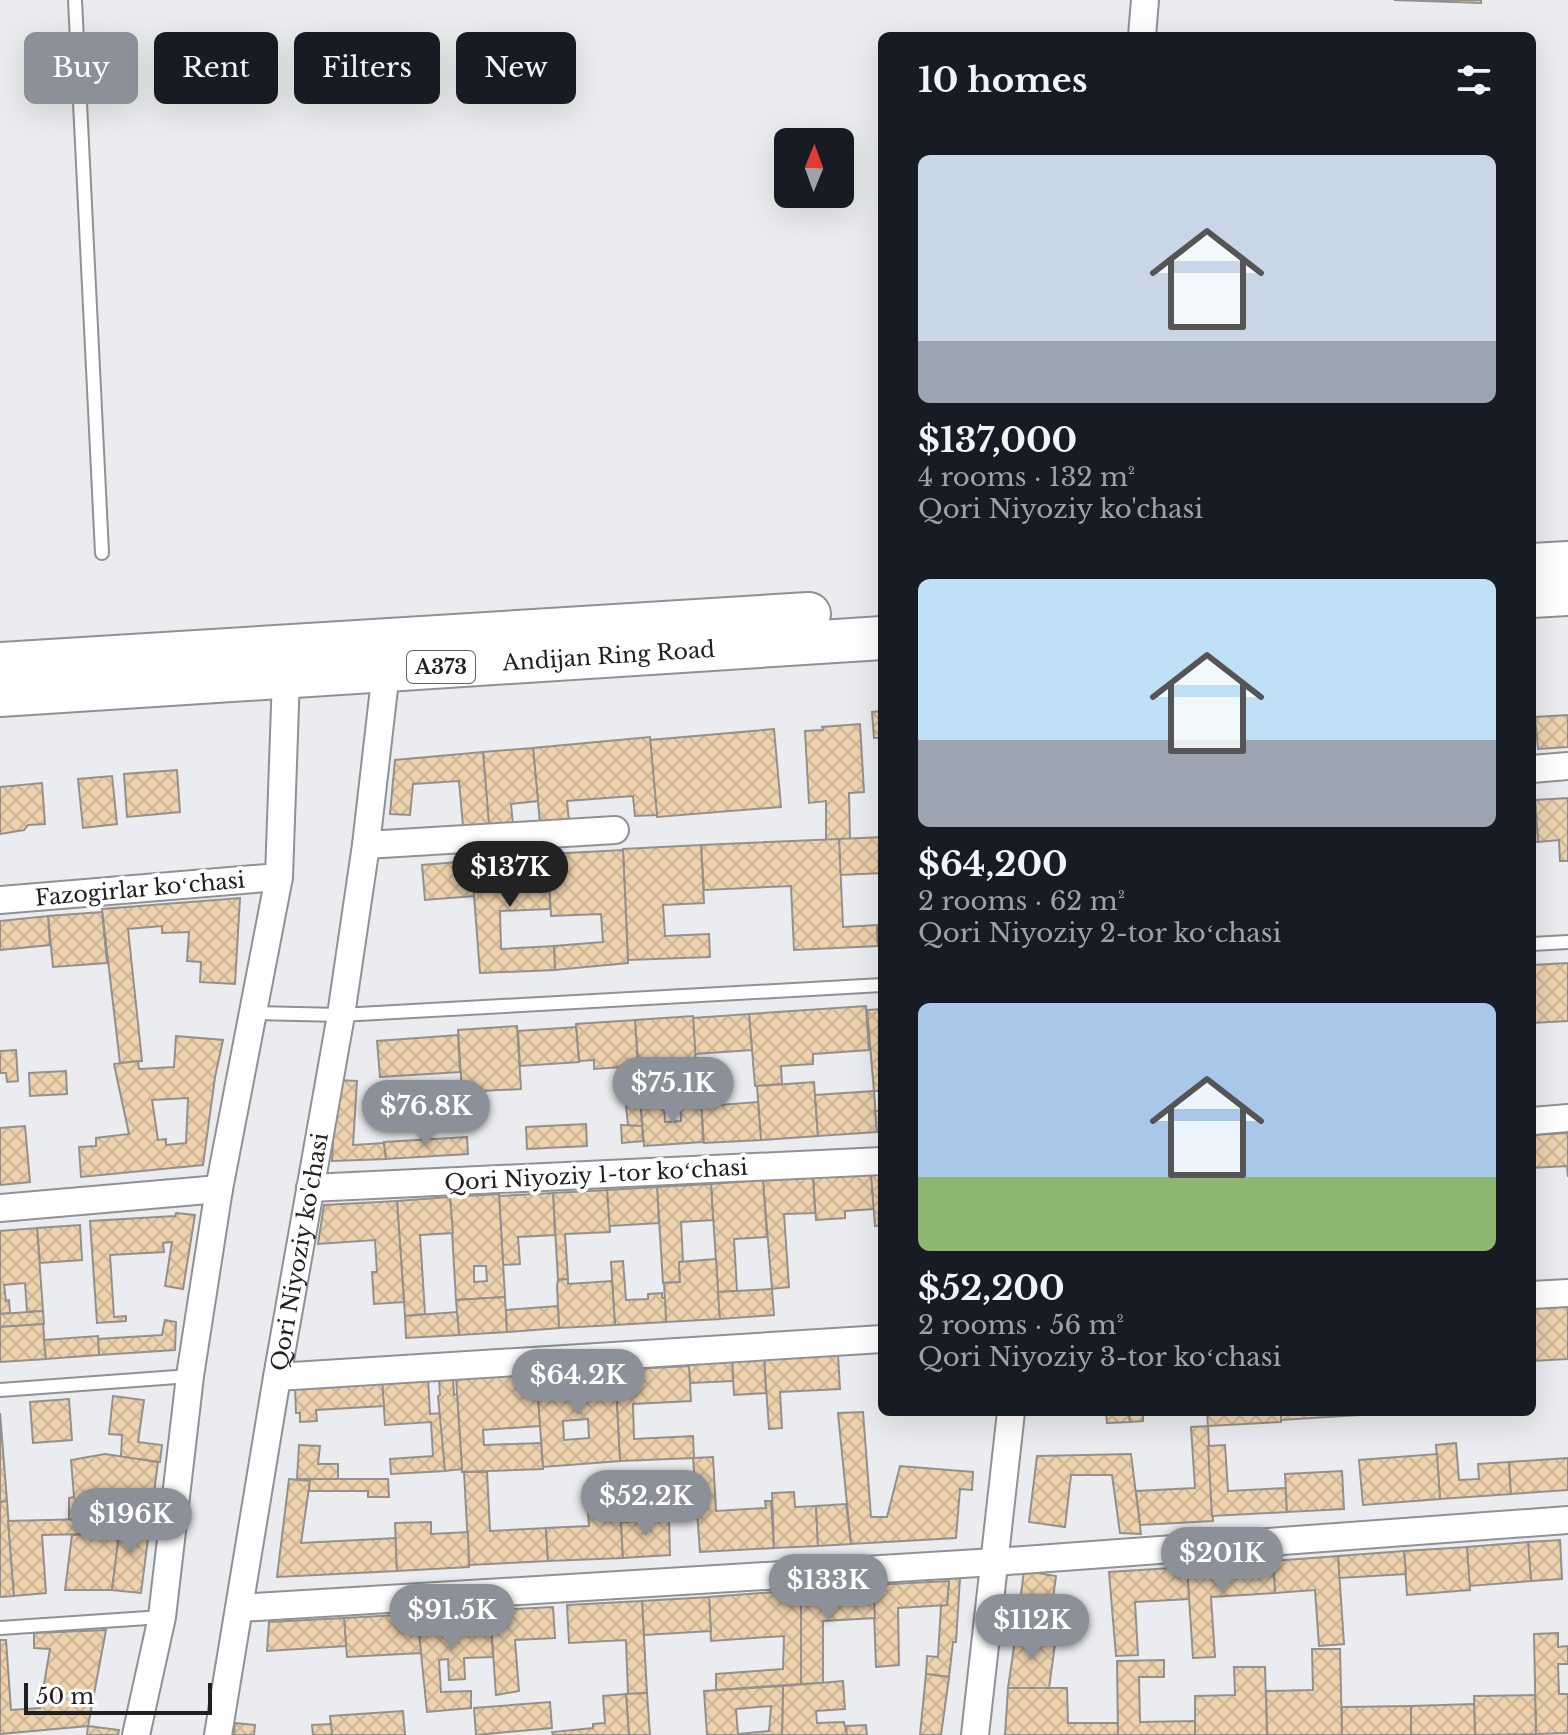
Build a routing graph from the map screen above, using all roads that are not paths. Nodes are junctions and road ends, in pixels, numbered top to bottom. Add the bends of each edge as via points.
1 (75, 0) edge
2 (1145, 0) edge
3 (1142, 32) edge
4 (102, 553) dead end
5 (1568, 563) edge
6 (1536, 565) edge
7 (1568, 594) edge
8 (1536, 596) edge
9 (878, 609) edge
10 (878, 638) edge
11 (0, 664) edge
12 (386, 671) junction
13 (286, 677) junction
14 (0, 695) edge
15 (1568, 766) edge
16 (1536, 769) edge
17 (615, 830) dead end
18 (366, 845) junction
19 (279, 877) junction
20 (0, 900) edge
21 (1568, 942) edge
22 (1536, 944) edge
23 (878, 985) edge
24 (254, 1013) junction
25 (341, 1015) junction
26 (1568, 1118) edge
27 (1536, 1121) edge
28 (878, 1161) edge
29 (310, 1188) junction
30 (219, 1189) junction
31 (0, 1208) edge
32 (1568, 1293) edge
33 (1536, 1295) edge
34 (878, 1339) edge
35 (190, 1376) junction
36 (277, 1377) junction
37 (0, 1390) edge
38 (1011, 1416) edge
39 (1568, 1520) edge
40 (995, 1562) junction
41 (240, 1608) junction
42 (162, 1617) junction
43 (0, 1628) edge
44 (136, 1735) edge
45 (218, 1735) edge
46 (975, 1735) edge

1 - 4 lane
2 - 3 street
5 - 6 highway
7 - 8 highway
9 - 11 highway, Andijan Ring Road / A373
10 - 12 highway, Andijan Ring Road / A373
12 - 13 highway, Andijan Ring Road / A373
12 - 18 street, Qori Niyoziy ko'chasi
13 - 14 highway, Andijan Ring Road / A373
13 - 19 street
15 - 16 street
17 - 18 street
18 - 25 street, Qori Niyoziy ko'chasi
19 - 20 street, Fazogirlar koʻchasi
19 - 24 street
21 - 22 lane
23 - 25 lane
24 - 25 lane
24 - 30 street
25 - 29 street, Qori Niyoziy ko'chasi
26 - 27 street
28 - 29 street, Qori Niyoziy 1-tor koʻchasi
29 - 36 street, Qori Niyoziy ko'chasi
30 - 31 street
30 - 35 street
32 - 33 street
34 - 36 street
35 - 37 lane
35 - 42 street
36 - 41 street, Qori Niyoziy ko'chasi
38 - 40 street
39 - 40 street
40 - 41 street
40 - 46 street
41 - 45 street, Qori Niyoziy ko'chasi
42 - 43 lane
42 - 44 street

